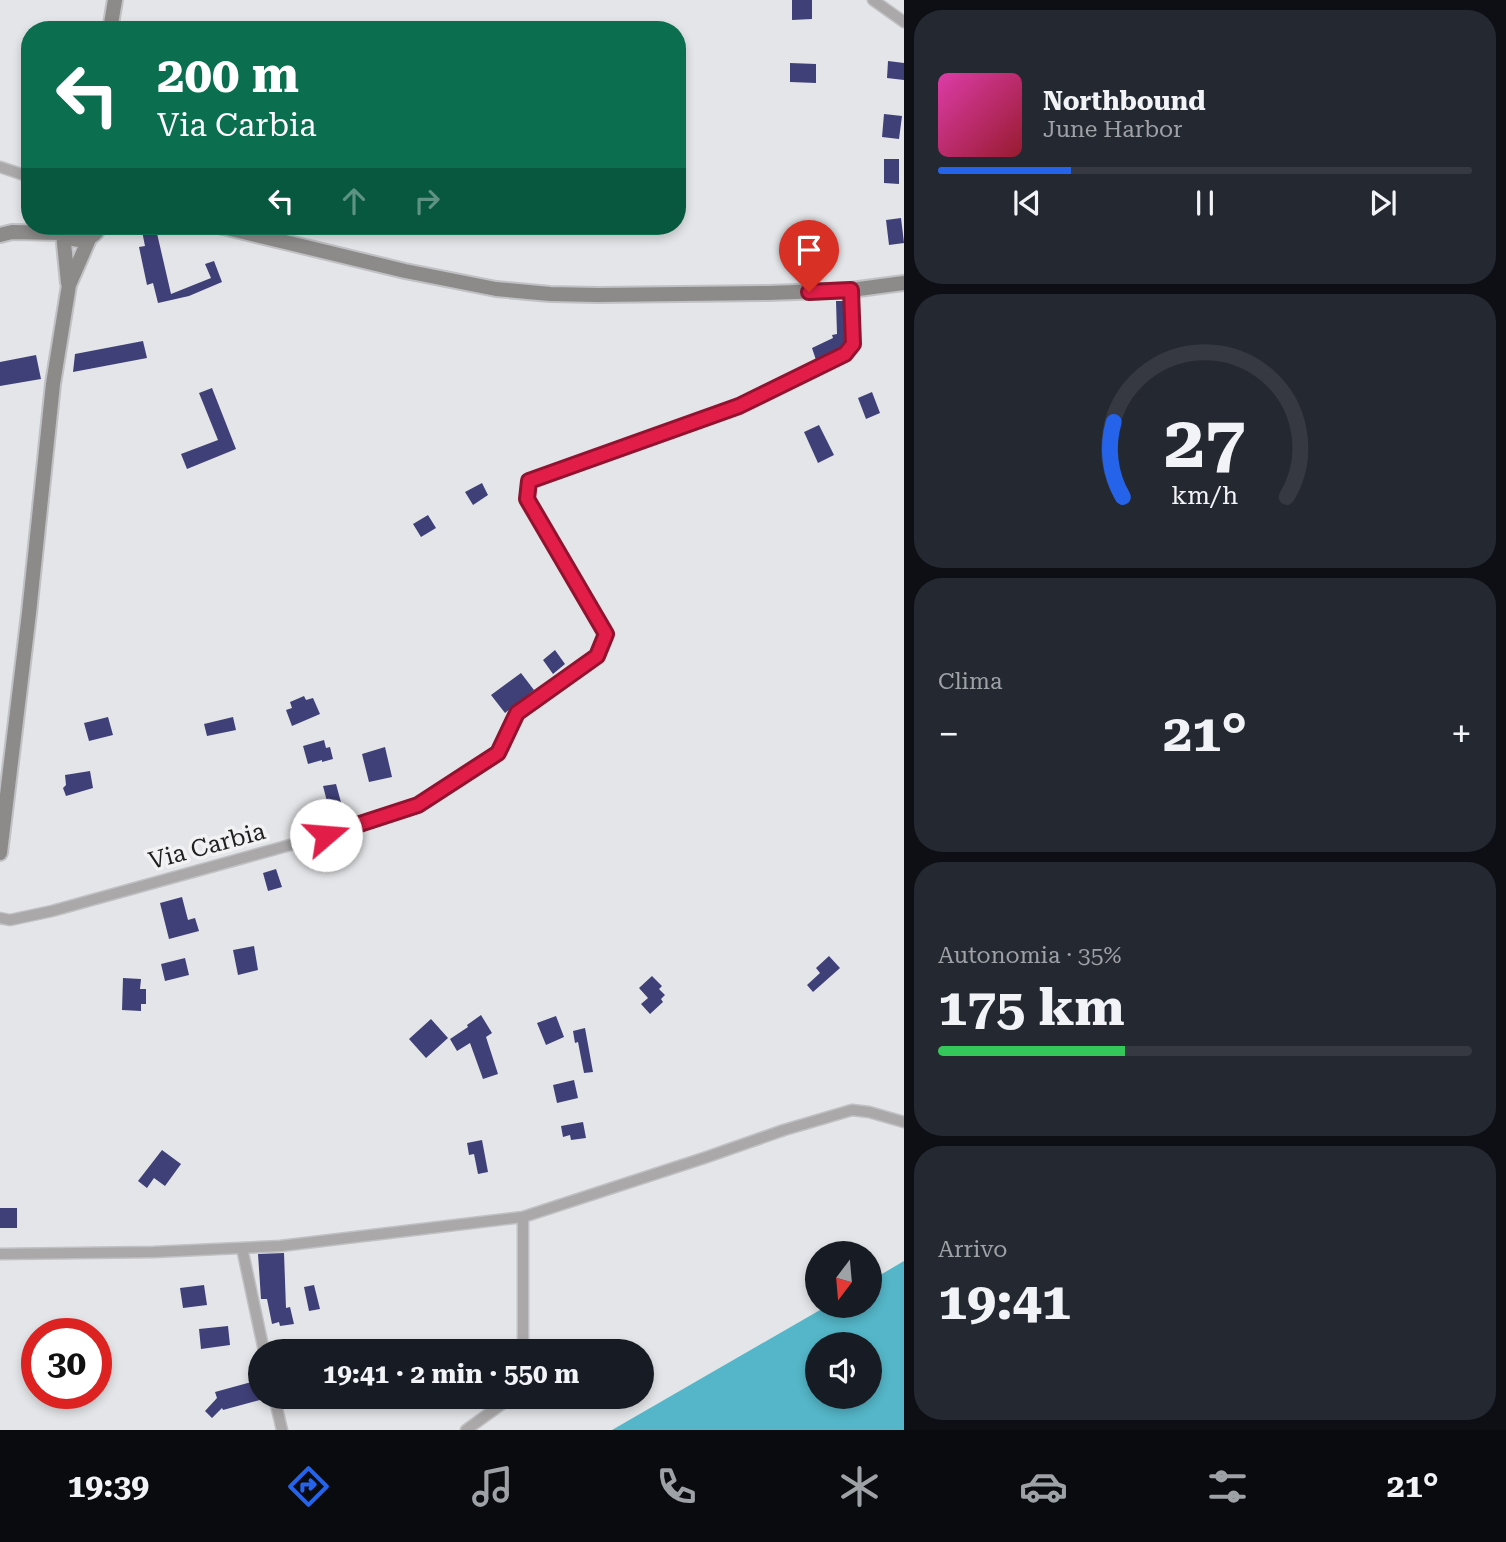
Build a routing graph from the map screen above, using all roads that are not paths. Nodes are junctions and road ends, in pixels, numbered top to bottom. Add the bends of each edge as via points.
1 (115, 0) edge
2 (873, 0) edge
3 (112, 21) edge
4 (904, 22) edge
5 (0, 167) edge
6 (21, 174) edge
7 (62, 235) edge
8 (66, 235) edge
9 (91, 235) edge
10 (96, 235) edge
11 (256, 235) edge
12 (904, 283) edge
13 (69, 285) junction
14 (851, 290) junction
15 (0, 853) edge
16 (0, 918) edge
17 (904, 1122) edge
18 (523, 1217) junction
19 (242, 1248) junction
20 (0, 1254) edge
21 (261, 1339) edge
22 (523, 1339) edge
23 (277, 1409) edge
24 (495, 1409) edge
25 (282, 1430) edge
26 (466, 1430) edge

1 - 3 street
2 - 4 street
5 - 6 street
7 - 13 street
8 - 9 street via 82,241
10 - 13 street
11 - 14 street via 496,289 598,295
12 - 14 street
13 - 15 street via 53,383
14 - 16 street, Via Carbia via 853,344 845,354 739,406 529,481 527,499 606,634 597,656 517,713 498,753 418,805 52,911
17 - 18 street via 852,1110
18 - 19 street
18 - 22 street
19 - 20 street
19 - 21 street
23 - 25 street
24 - 26 street

